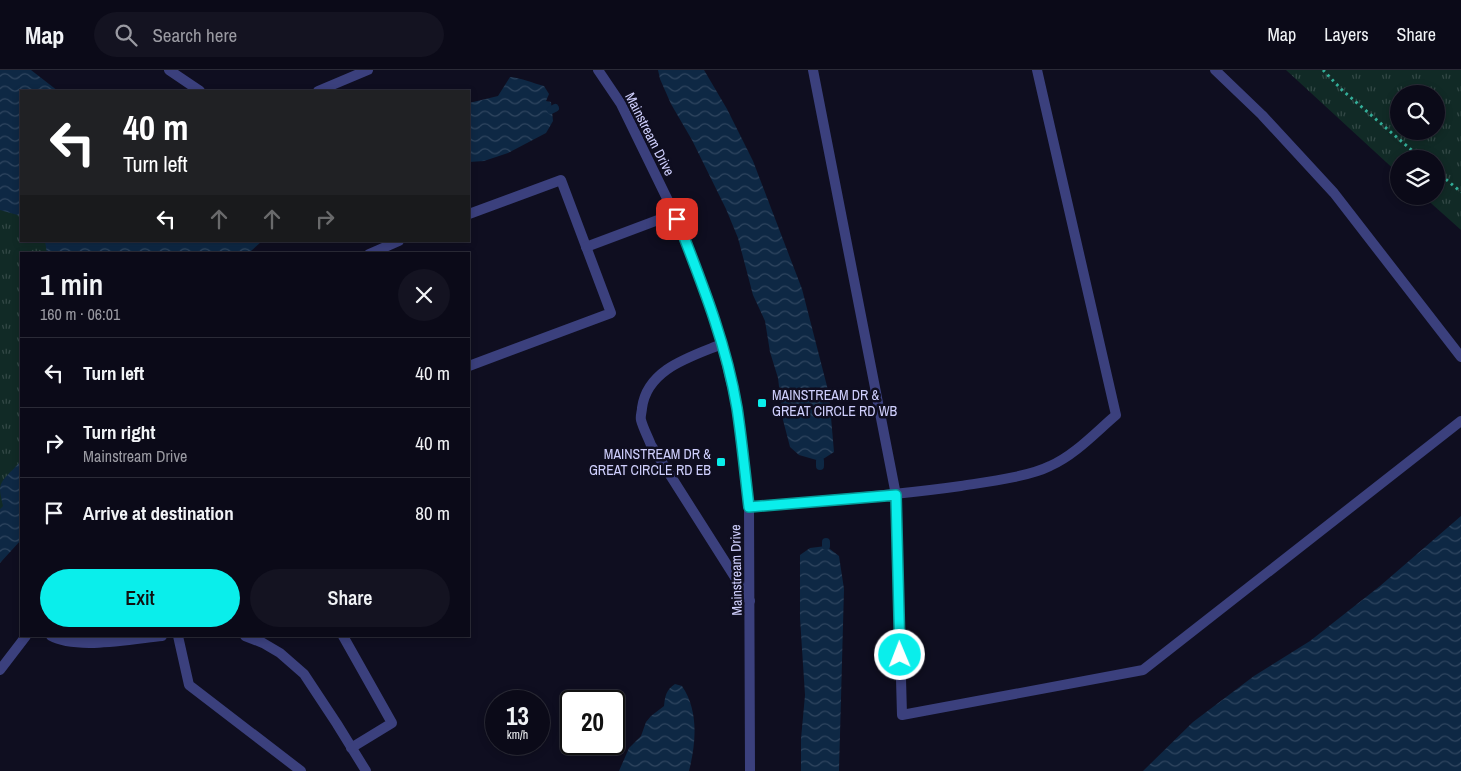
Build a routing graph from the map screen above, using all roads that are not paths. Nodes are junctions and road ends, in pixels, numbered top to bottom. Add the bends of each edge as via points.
1 (169, 70) edge
2 (368, 70) edge
3 (598, 70) edge
4 (813, 70) edge
5 (1037, 70) edge
6 (1215, 70) edge
7 (199, 90) edge
8 (320, 90) edge
9 (470, 214) edge
10 (674, 214) junction
11 (397, 242) edge
12 (586, 247) junction
13 (374, 252) edge
14 (722, 344) junction
15 (1461, 357) edge
16 (470, 366) edge
17 (1461, 421) edge
18 (896, 495) junction
19 (749, 507) junction
20 (750, 601) junction
21 (25, 637) edge
22 (53, 637) edge
23 (151, 637) edge
24 (178, 637) edge
25 (344, 637) edge
26 (261, 639) edge
27 (0, 670) edge
28 (351, 748) junction
29 (301, 771) edge
30 (366, 771) edge
31 (750, 771) edge

1 - 7 street
2 - 8 street
3 - 10 street, Mainstream Drive via 621,104
4 - 18 street
5 - 18 street via 1116,415 1050,466 1000,479
6 - 15 street via 1334,193
9 - 12 street via 561,180
10 - 12 street
10 - 14 street, Mainstream Drive
11 - 13 street
12 - 16 street via 611,313
14 - 19 street, Mainstream Drive via 737,407
14 - 20 street via 686,359 654,381 644,397 641,419 651,445
17 - 18 street via 1142,670 902,715
18 - 19 street
19 - 20 street, Mainstream Drive
20 - 31 street, Mainstream Drive
21 - 27 street
22 - 23 street via 68,643
24 - 29 street via 189,685
25 - 28 street via 392,723
26 - 28 street via 304,674
28 - 30 street

